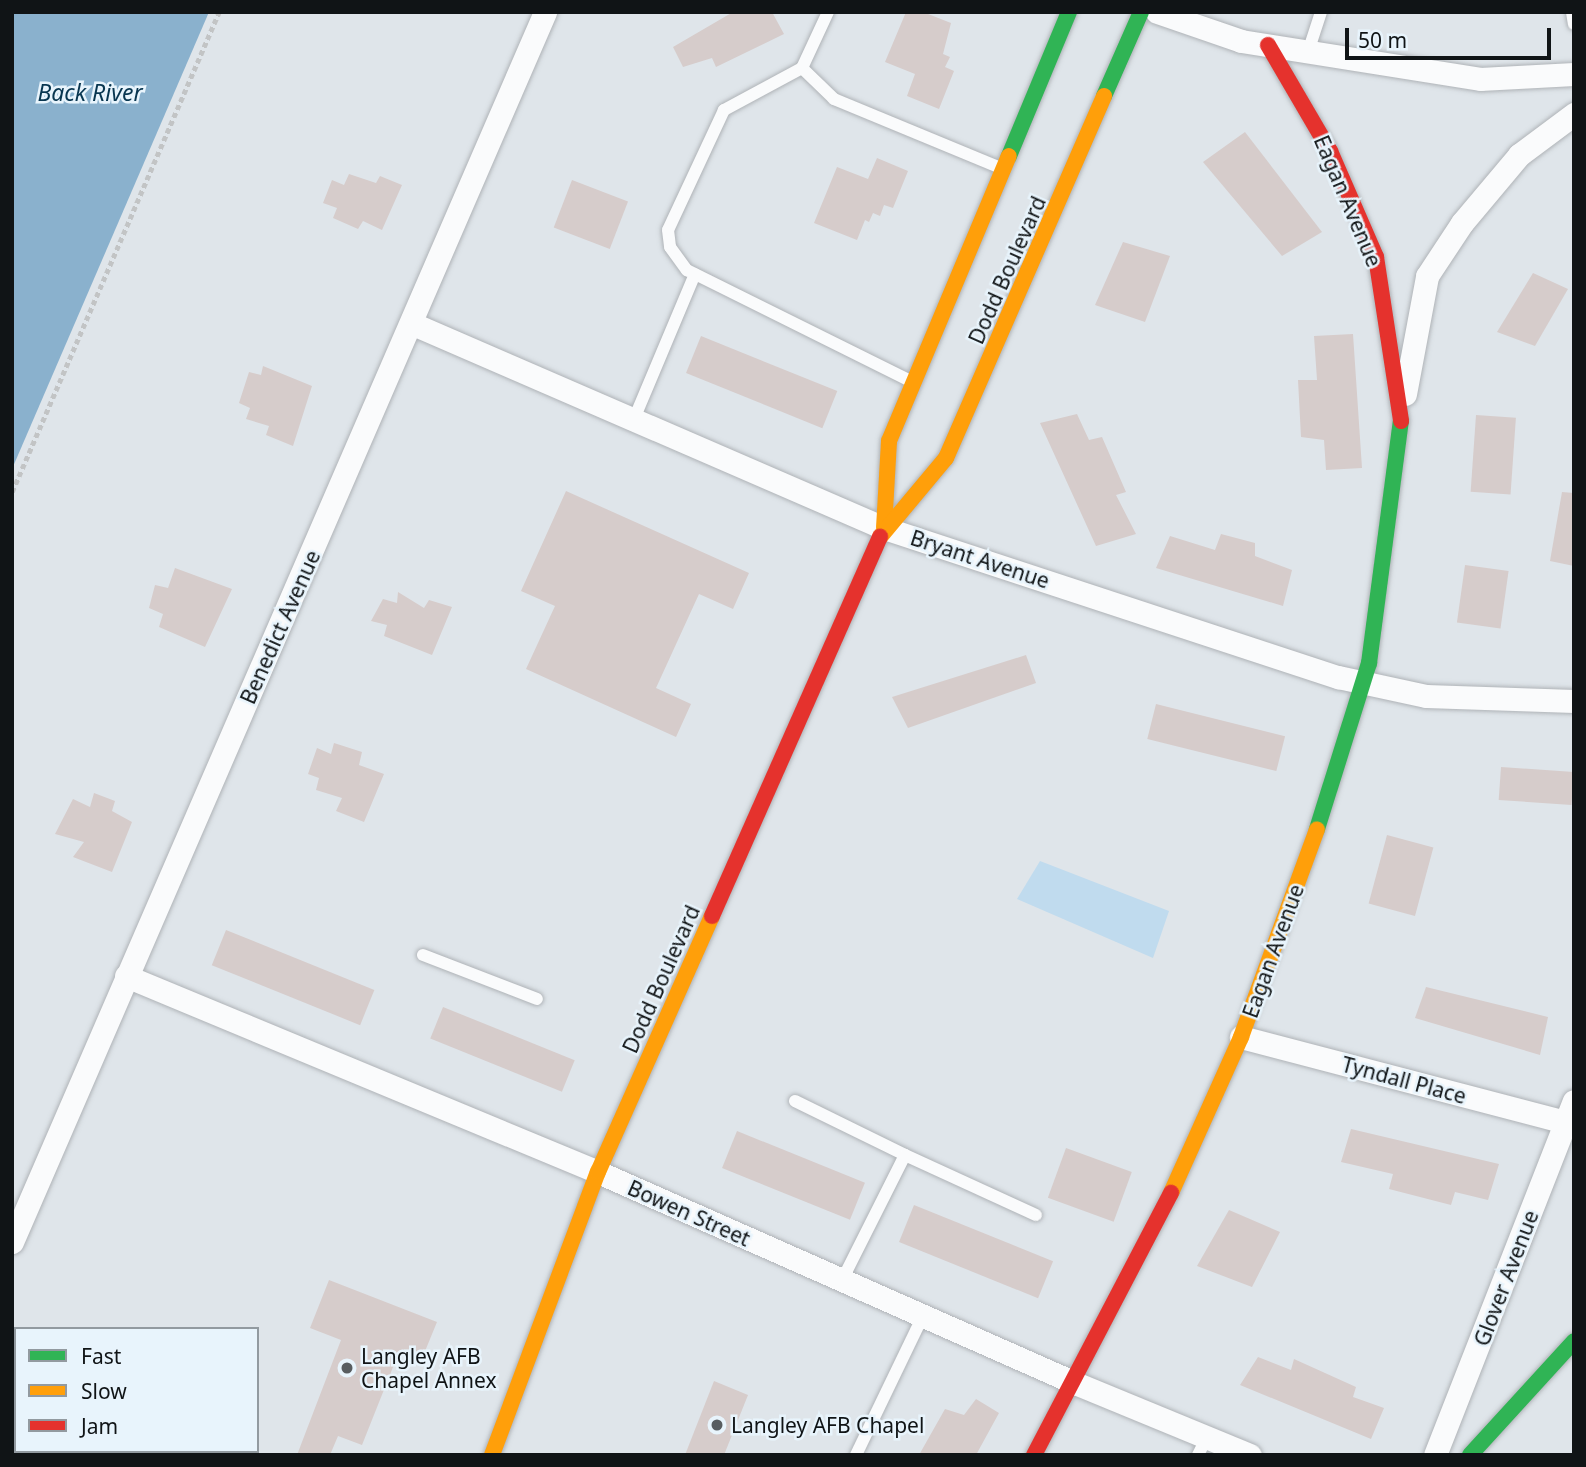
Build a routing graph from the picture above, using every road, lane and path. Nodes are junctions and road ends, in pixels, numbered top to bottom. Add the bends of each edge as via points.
1 (219, 12) edge
2 (545, 12) edge
3 (828, 12) edge
4 (1069, 12) edge
5 (1141, 12) edge
6 (1157, 12) edge
7 (1321, 12) edge
8 (1572, 12) edge
9 (1574, 24) edge
10 (1268, 45) junction
11 (1308, 52) junction
12 (802, 68) junction
13 (1574, 74) edge
14 (1574, 114) edge
15 (1003, 169) junction
16 (695, 274) junction
17 (413, 324) junction
18 (913, 382) junction
19 (1402, 411) junction
20 (634, 419) junction
21 (12, 492) edge
22 (884, 528) junction
23 (1360, 684) junction
24 (1574, 701) edge
25 (423, 955) dead end
26 (126, 976) junction
27 (537, 999) dead end
28 (1241, 1037) junction
29 (795, 1101) dead end
30 (1570, 1111) edge
31 (905, 1155) junction
32 (598, 1172) junction
33 (1035, 1215) dead end
34 (12, 1242) edge
35 (842, 1280) junction
36 (923, 1316) junction
37 (1574, 1341) edge
38 (1074, 1383) junction
39 (1202, 1446) edge
40 (492, 1455) edge
41 (856, 1455) edge
42 (1034, 1455) edge
43 (1250, 1455) edge
44 (1435, 1455) edge
45 (1470, 1455) edge

1 - 21 path
2 - 17 street, Benedict Avenue
3 - 12 lane
4 - 15 street, Dodd Boulevard
5 - 22 street, Dodd Boulevard via 946,458
6 - 10 street via 1241,41
7 - 11 lane
8 - 9 lane
10 - 11 street
10 - 19 street, Eagan Avenue via 1330,151 1377,257
11 - 13 street via 1480,79
12 - 15 lane via 834,99
12 - 16 lane via 724,110 668,230 674,254
14 - 19 street, Eagan Avenue via 1519,155 1462,223 1427,276
15 - 18 street, Dodd Boulevard
16 - 18 lane
16 - 20 lane
17 - 20 street, Bryant Avenue
17 - 26 street, Benedict Avenue
18 - 22 street, Dodd Boulevard via 889,441
19 - 23 street, Eagan Avenue via 1369,663
20 - 22 street, Bryant Avenue
22 - 23 street, Bryant Avenue
22 - 32 street, Dodd Boulevard
23 - 24 street, Bryant Avenue via 1426,696
23 - 28 street, Eagan Avenue via 1331,790
25 - 27 lane
26 - 32 street, Bowen Street
26 - 34 street, Benedict Avenue
28 - 30 street, Tyndall Place
28 - 38 street, Eagan Avenue via 1174,1186
29 - 31 lane
30 - 44 street, Glover Avenue
31 - 33 lane
31 - 35 lane
32 - 35 street, Bowen Street
32 - 40 street, Dodd Boulevard
35 - 36 street, Bowen Street
36 - 38 street, Bowen Street
36 - 41 lane
37 - 45 street
38 - 39 street, Bowen Street
38 - 42 street, Eagan Avenue
39 - 43 street, Bowen Street

